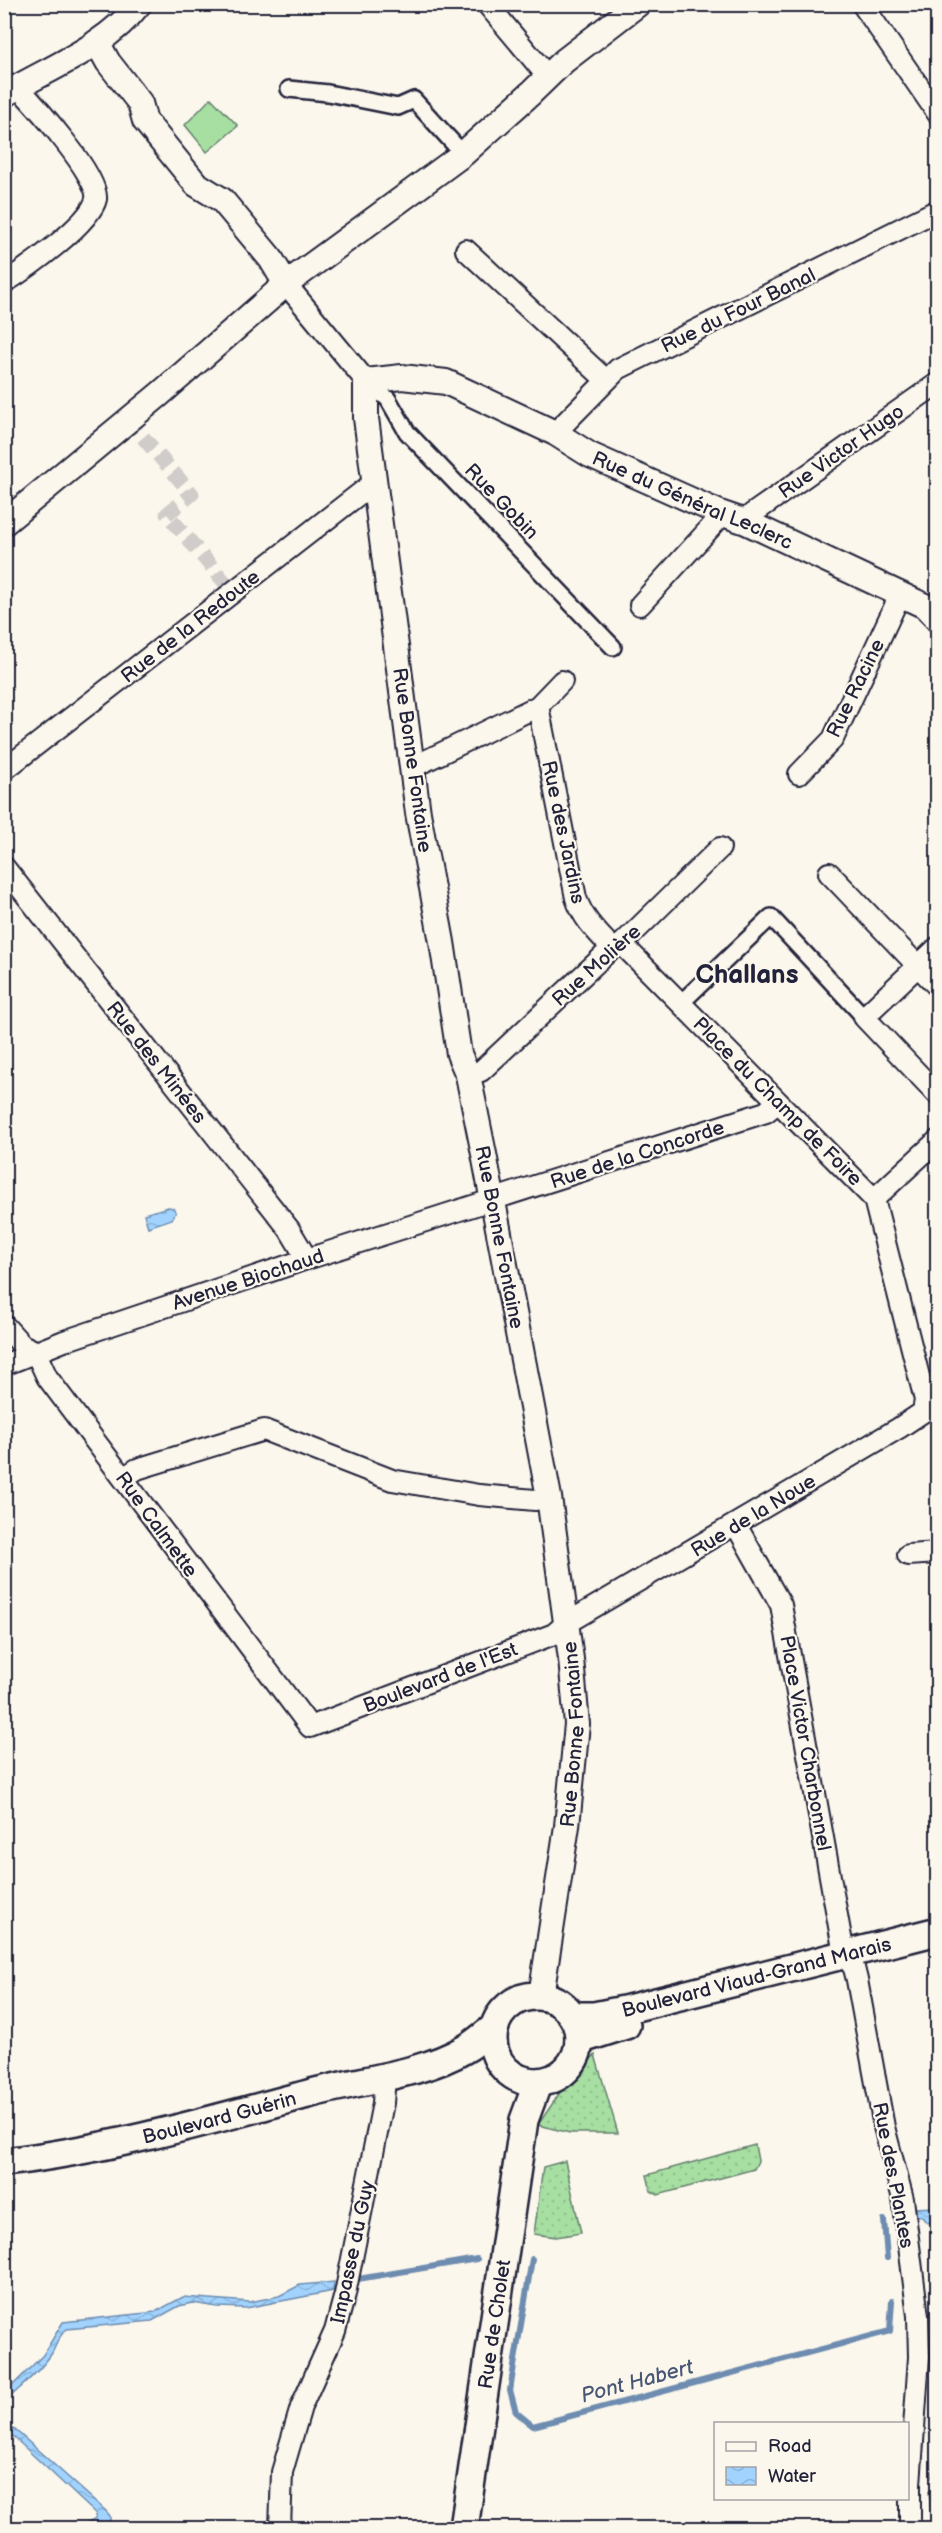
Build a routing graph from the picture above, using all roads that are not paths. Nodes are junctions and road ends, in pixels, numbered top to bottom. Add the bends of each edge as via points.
1 (139, 4) edge
2 (487, 4) edge
3 (638, 4) edge
4 (862, 4) edge
5 (97, 42) junction
6 (548, 77) junction
7 (289, 89) dead end
8 (9, 90) edge
9 (938, 114) edge
10 (463, 153) junction
11 (938, 210) edge
12 (466, 250) dead end
13 (4, 283) edge
14 (286, 284) junction
15 (606, 380) junction
16 (366, 381) junction
17 (938, 383) edge
18 (555, 433) junction
19 (376, 481) junction
20 (723, 514) junction
21 (746, 522) junction
22 (4, 524) edge
23 (900, 595) junction
24 (640, 604) dead end
25 (938, 620) edge
26 (614, 647) dead end
27 (562, 681) dead end
28 (538, 706) junction
29 (413, 767) junction
30 (4, 770) edge
31 (799, 774) dead end
32 (720, 848) dead end
33 (4, 867) edge
34 (829, 873) dead end
35 (617, 946) junction
36 (938, 947) edge
37 (918, 966) junction
38 (938, 987) edge
39 (681, 1003) junction
40 (864, 1017) junction
41 (468, 1075) junction
42 (938, 1095) edge
43 (778, 1102) junction
44 (938, 1140) edge
45 (874, 1199) junction
46 (493, 1200) junction
47 (306, 1259) junction
48 (4, 1325) edge
49 (36, 1351) junction
50 (4, 1365) edge
51 (930, 1407) edge
52 (123, 1478) junction
53 (549, 1497) junction
54 (736, 1525) junction
55 (938, 1553) edge
56 (908, 1555) dead end
57 (567, 1623) junction
58 (310, 1726) joint
59 (938, 1931) edge
60 (938, 1946) edge
61 (849, 1961) junction
62 (540, 1996) junction
63 (495, 2027) junction
64 (576, 2028) junction
65 (433, 2064) junction
66 (519, 2074) junction
67 (385, 2076) junction
68 (4, 2162) edge
69 (280, 2529) edge
70 (464, 2529) edge
71 (910, 2529) edge

1 - 5 street via 129,18
2 - 6 street
3 - 6 street
4 - 9 street
5 - 8 street
5 - 14 street via 140,103 145,121 196,184 222,200 271,259
6 - 10 street
7 - 10 street via 398,107 414,100
8 - 13 street via 41,112 82,165 96,196 92,208 57,244
10 - 14 street
11 - 15 street, Rue du Four Banal via 618,369
12 - 15 street
14 - 16 street
14 - 22 street
15 - 18 street, Rue du Four Banal
16 - 18 street, Rue du Général Leclerc via 402,377 446,381
16 - 19 street, Rue Bonne Fontaine via 366,418
16 - 26 street, Rue Gobin via 388,399 407,432
17 - 21 street, Rue Victor Hugo
18 - 20 street, Rue du Général Leclerc via 590,455
19 - 29 street, Rue Bonne Fontaine
19 - 30 street, Rue de la Redoute
20 - 21 street, Rue du Général Leclerc
20 - 24 street
21 - 23 street, Rue du Général Leclerc
23 - 25 street, Rue du Général Leclerc via 925,606
23 - 31 street, Rue Racine via 832,739
27 - 28 street
28 - 29 street
28 - 35 street, Rue des Jardins via 578,905 587,921
29 - 41 street, Rue Bonne Fontaine via 454,1027
32 - 35 street, Rue Molière
33 - 47 street, Rue des Minées via 289,1229
34 - 37 street
35 - 39 street, Place du Champ de Foire
35 - 41 street, Rue Molière via 481,1071
36 - 37 street
37 - 38 street
37 - 40 street
39 - 40 street, Place du Champ de Foire via 771,917
39 - 43 street, Place du Champ de Foire
40 - 42 street, Place du Champ de Foire
41 - 46 street, Rue Bonne Fontaine
43 - 45 street, Place du Champ de Foire
43 - 46 street, Rue de la Concorde via 766,1112
44 - 45 street, Place du Champ de Foire
45 - 51 street, Place du Champ de Foire via 925,1400
46 - 47 street, Avenue Biochaud
46 - 53 street, Rue Bonne Fontaine
47 - 49 street, Avenue Biochaud
48 - 49 street via 22,1345
49 - 50 street, Avenue Biochaud
49 - 52 street, Rue Calmette via 47,1377
51 - 54 street, Rue de la Noue
52 - 53 street via 136,1469 264,1430 392,1480 479,1495 535,1500
52 - 58 street, Rue Calmette
53 - 57 street, Rue Bonne Fontaine
54 - 57 street, Rue de la Noue
54 - 61 street, Place Victor Charbonnel via 781,1605
55 - 56 street
57 - 58 street, Boulevard de l'Est via 554,1634
57 - 62 street, Rue Bonne Fontaine via 577,1724 567,1826
59 - 61 main road, Boulevard Viaud-Grand Marais
60 - 61 main road, Boulevard Viaud-Grand Marais
61 - 64 main road, Boulevard Viaud-Grand Marais via 605,2030
61 - 71 street, Rue des Plantes via 903,2199 915,2285 919,2357
62 - 63 main road via 529,1996 507,2007
62 - 64 main road via 564,2006
63 - 65 main road, Boulevard Guérin via 465,2049
63 - 66 main road via 496,2053
64 - 66 main road via 577,2053 562,2073 551,2079
65 - 66 main road, Boulevard Guérin
65 - 67 main road, Boulevard Guérin
66 - 70 main road, Rue de Cholet via 524,2120
67 - 68 main road, Boulevard Guérin via 159,2134 46,2158
67 - 69 street, Impasse du Guy via 383,2103 336,2331 301,2406 282,2472

